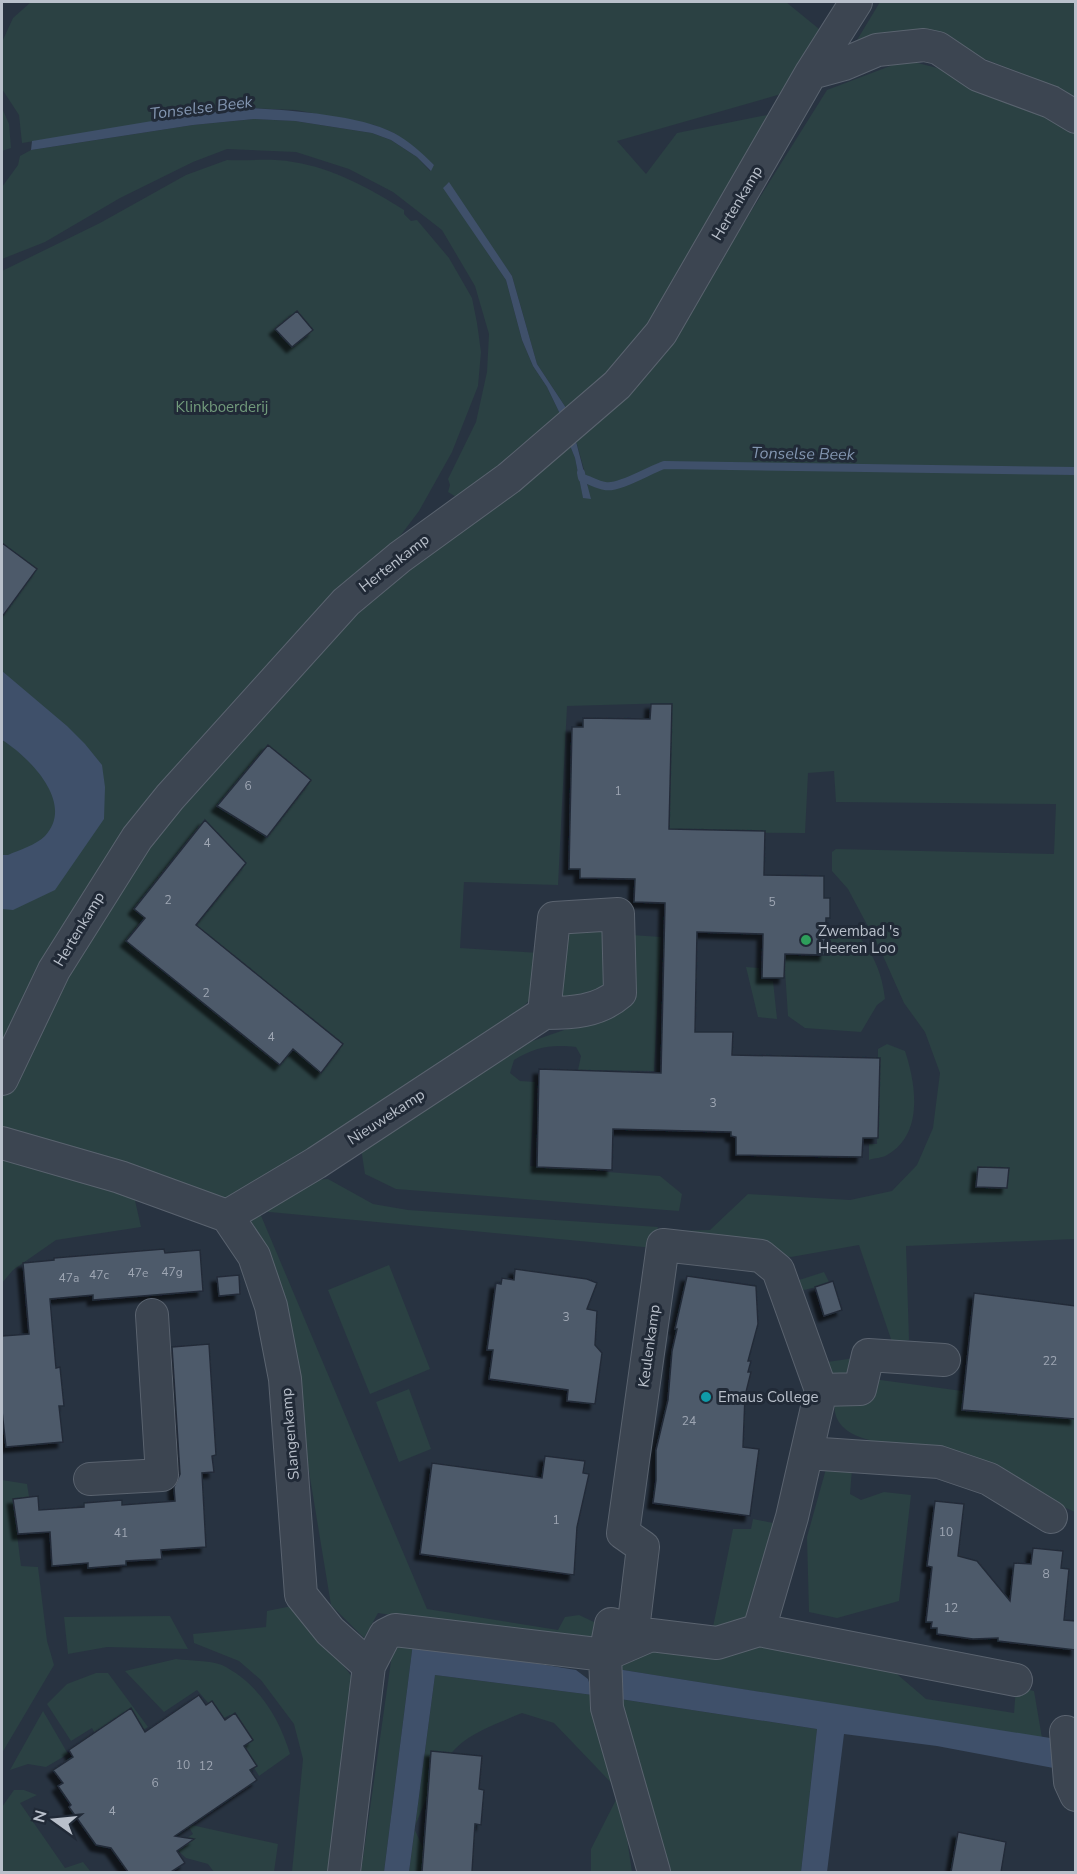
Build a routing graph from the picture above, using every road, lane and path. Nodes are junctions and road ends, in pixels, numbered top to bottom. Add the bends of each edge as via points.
1 (856, 2) edge
2 (811, 73) junction
3 (1076, 117) edge
4 (544, 1013) dead end
5 (2, 1079) edge
6 (2, 1143) edge
7 (227, 1216) junction
8 (152, 1315) dead end
9 (944, 1360) dead end
10 (821, 1390) junction
11 (807, 1453) junction
12 (90, 1479) dead end
13 (1052, 1517) dead end
14 (759, 1630) junction
15 (604, 1654) junction
16 (369, 1666) junction
17 (1016, 1680) dead end
18 (1066, 1732) dead end
19 (1073, 1788) edge
20 (344, 1872) edge
21 (654, 1872) edge

1 - 2 street, Hertenkamp
2 - 3 street via 878,50 924,45 938,48 999,85 1051,102
2 - 5 street, Hertenkamp via 661,333 617,385 518,470 346,602 170,797 137,838 54,970
4 - 7 street, Nieuwekamp
6 - 7 street via 120,1177
7 - 16 street, Slangenkamp via 254,1256 271,1306 292,1448 301,1595 330,1631
8 - 12 street via 162,1475
9 - 10 street via 868,1355 860,1389
10 - 11 street
10 - 15 street, Keulenkamp via 778,1270 761,1256 663,1245 623,1533 643,1547 633,1630 611,1624
11 - 13 street via 939,1462 989,1479
11 - 14 street
14 - 15 street via 717,1643 651,1635
14 - 17 street
15 - 16 street via 394,1630 385,1635
15 - 21 street, Keulenkamp via 608,1708
16 - 20 street
18 - 19 street

